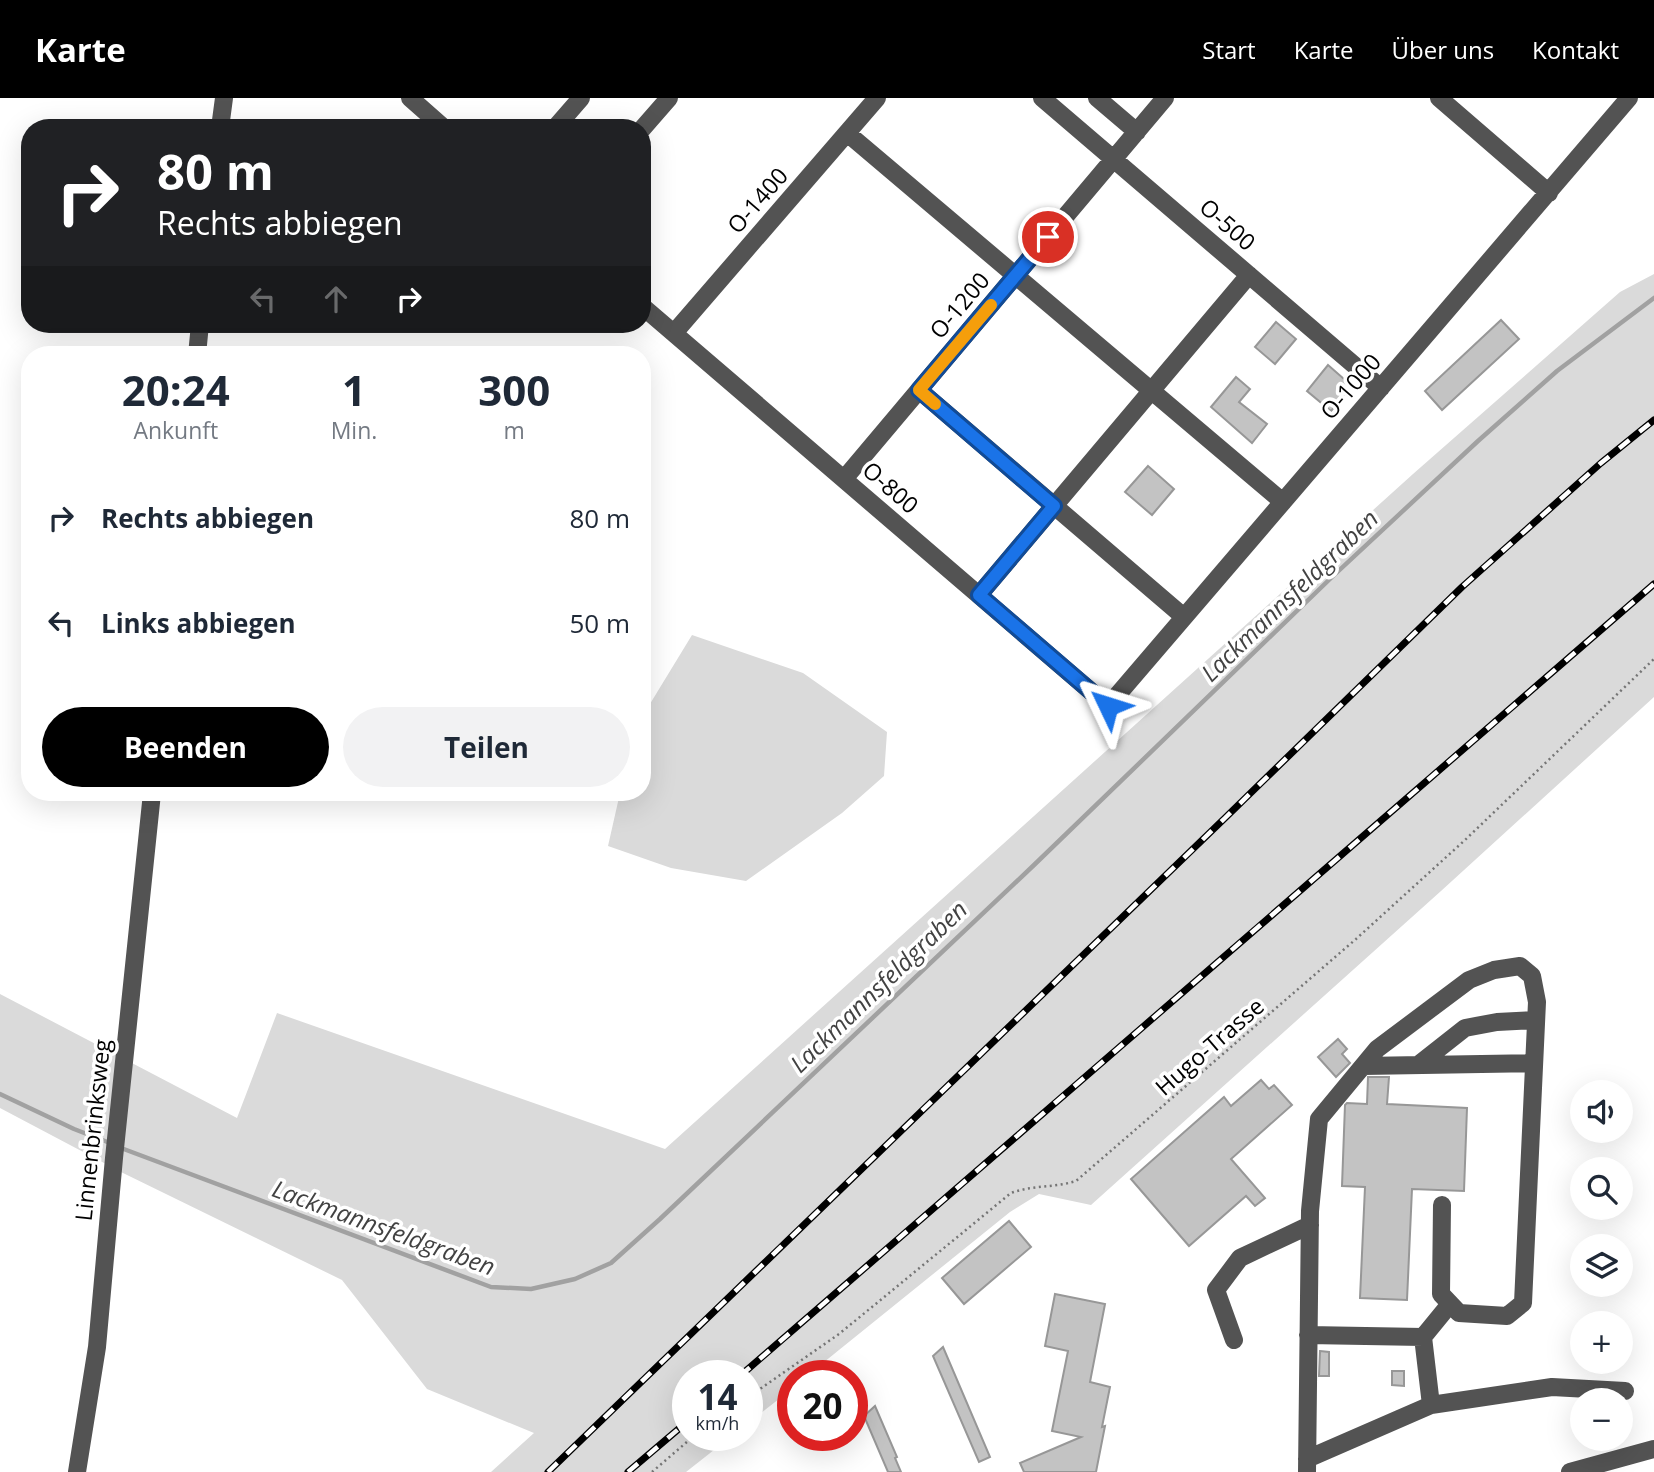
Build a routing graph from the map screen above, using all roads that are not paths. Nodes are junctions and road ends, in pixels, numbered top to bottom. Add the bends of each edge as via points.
1 (223, 98) edge
2 (410, 98) edge
3 (581, 98) edge
4 (669, 98) edge
5 (877, 98) edge
6 (1042, 98) edge
7 (1097, 98) edge
8 (1165, 98) edge
9 (1439, 98) edge
10 (1629, 98) edge
11 (221, 119) edge
12 (434, 119) edge
13 (563, 119) edge
14 (651, 119) edge
15 (1137, 132) junction
16 (847, 133) junction
17 (1114, 159) junction
18 (1549, 193) junction
19 (1249, 275) junction
20 (1015, 276) junction
21 (651, 314) edge
22 (674, 333) junction
23 (1381, 388) junction
24 (919, 390) junction
25 (1151, 391) junction
26 (844, 479) junction
27 (1283, 502) junction
28 (1054, 506) junction
29 (979, 595) junction
30 (1184, 617) junction
31 (1108, 706) joint
32 (151, 801) edge
33 (1536, 1020) junction
34 (1534, 1063) junction
35 (1418, 1065) junction
36 (1363, 1066) junction
37 (1442, 1205) dead end
38 (1310, 1225) junction
39 (1450, 1304) junction
40 (1308, 1335) junction
41 (1423, 1337) junction
42 (1234, 1340) dead end
43 (1570, 1388) edge
44 (1430, 1405) junction
45 (1654, 1449) edge
46 (1307, 1465) edge
47 (77, 1472) edge
48 (1570, 1472) edge

1 - 11 street
2 - 12 street
3 - 13 street
4 - 14 street
5 - 16 street, O-1400
6 - 17 street, O-500
7 - 15 street
8 - 15 street, O-1200
9 - 18 street
10 - 18 street, O-1000
15 - 17 street, O-1200
16 - 20 street
16 - 22 street, O-1400
17 - 19 street, O-500
17 - 20 street, O-1200
18 - 23 street, O-1000
19 - 23 street, O-500
19 - 25 street
20 - 24 street, O-1200
20 - 25 street
21 - 22 street, O-800
22 - 26 street, O-800
23 - 27 street, O-1000
24 - 26 street, O-1200
24 - 28 street
25 - 27 street
25 - 28 street
26 - 29 street, O-800
27 - 30 street, O-1000
28 - 29 street
28 - 30 street
29 - 31 street, O-800
30 - 31 street, O-1000
32 - 47 street, Linnenbrinksweg via 96,1347
33 - 34 street
33 - 35 street via 1465,1028
33 - 36 street via 1532,976 1520,965 1494,970 1469,980 1377,1049
34 - 35 street
34 - 39 street via 1523,1303 1507,1316 1459,1313
35 - 36 street
36 - 38 street via 1320,1119
37 - 39 street via 1441,1294
38 - 40 street
38 - 42 street via 1240,1258 1216,1290
39 - 41 street
40 - 41 street
40 - 46 street
41 - 44 street
43 - 44 street
44 - 46 street
45 - 48 street

